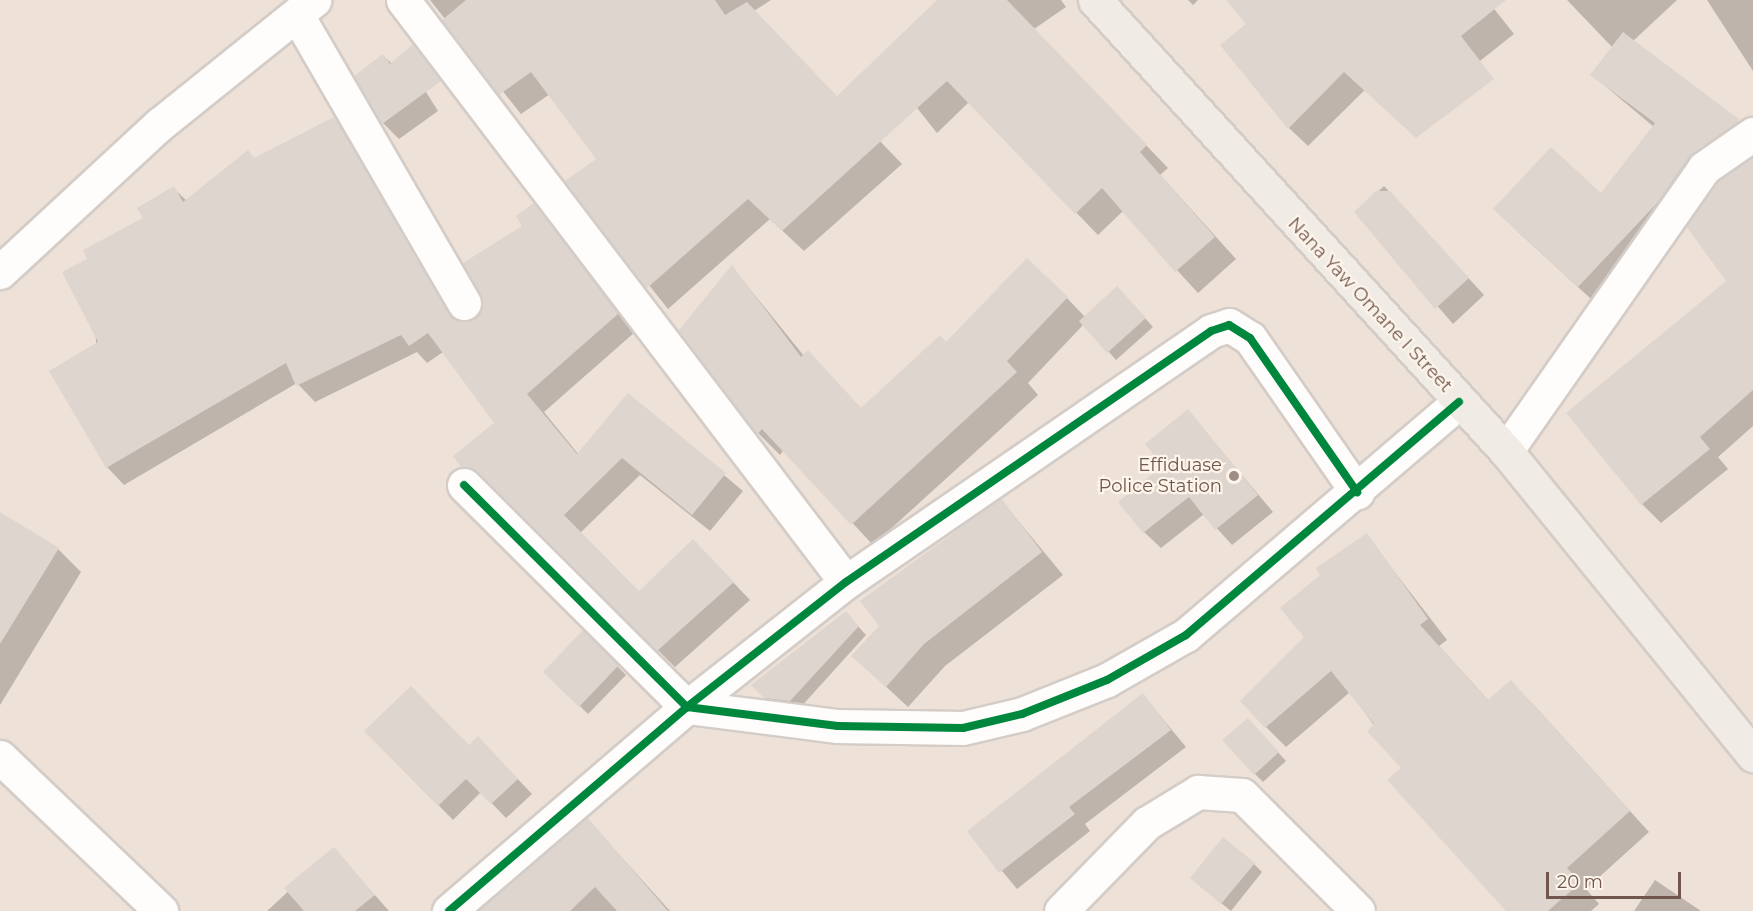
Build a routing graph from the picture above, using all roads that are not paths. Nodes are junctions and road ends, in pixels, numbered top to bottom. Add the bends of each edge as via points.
1 (404, 0) edge
2 (1095, 0) edge
3 (305, 7) edge
4 (1753, 134) edge
5 (0, 272) edge
6 (464, 303) dead end
7 (1460, 402) junction
8 (1506, 451) junction
9 (464, 485) dead end
10 (1358, 492) junction
11 (846, 582) junction
12 (687, 706) junction
13 (1753, 755) edge
14 (0, 757) edge
15 (161, 911) edge
16 (449, 911) edge
17 (1061, 911) edge
18 (1358, 911) edge

1 - 11 street
2 - 7 main road, Nana Yaw Omane I Street
3 - 5 street via 160,124
3 - 6 street
4 - 8 street via 1704,168
7 - 8 main road, Nana Yaw Omane I Street
7 - 10 street
8 - 13 main road, Nana Yaw Omane I Street
9 - 12 street
10 - 11 street via 1250,338 1229,325 1202,337
10 - 12 street via 1186,635 1107,680 1022,714 963,728 849,726
11 - 12 street
12 - 16 street
14 - 15 street
17 - 18 street via 1146,823 1198,792 1242,795

